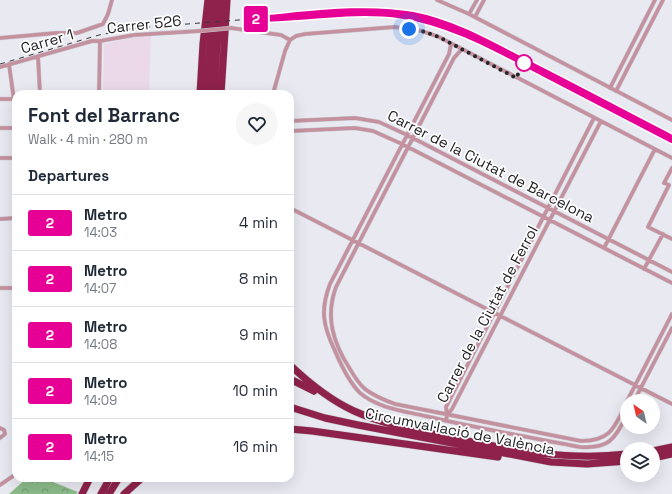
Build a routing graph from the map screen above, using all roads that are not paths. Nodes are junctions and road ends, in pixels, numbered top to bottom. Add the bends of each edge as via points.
1 (112, 0) edge
2 (208, 0) edge
3 (214, 0) edge
4 (222, 0) edge
5 (227, 0) edge
6 (437, 0) edge
7 (477, 0) edge
8 (484, 0) edge
9 (655, 0) edge
10 (663, 0) edge
11 (469, 14) junction
12 (475, 17) junction
13 (0, 38) edge
14 (290, 40) junction
15 (100, 41) junction
16 (452, 44) junction
17 (462, 49) junction
18 (38, 56) junction
19 (9, 64) junction
20 (0, 67) edge
21 (610, 88) junction
22 (13, 90) edge
23 (40, 90) edge
24 (100, 90) edge
25 (200, 90) edge
26 (207, 90) edge
27 (214, 90) edge
28 (221, 90) edge
29 (274, 90) edge
30 (616, 91) junction
31 (0, 99) edge
32 (12, 99) edge
33 (594, 118) junction
34 (672, 120) edge
35 (294, 121) edge
36 (601, 121) junction
37 (0, 128) edge
38 (12, 128) edge
39 (294, 131) edge
40 (407, 134) junction
41 (413, 138) junction
42 (402, 144) junction
43 (408, 147) junction
44 (655, 149) junction
45 (0, 158) edge
46 (12, 158) edge
47 (672, 158) edge
48 (672, 168) edge
49 (548, 208) junction
50 (294, 210) edge
51 (554, 211) junction
52 (544, 217) junction
53 (12, 218) edge
54 (0, 219) edge
55 (550, 220) junction
56 (663, 234) junction
57 (609, 239) junction
58 (672, 239) edge
59 (353, 240) junction
60 (359, 243) junction
61 (604, 248) junction
62 (649, 260) junction
63 (644, 269) junction
64 (672, 272) edge
65 (672, 283) edge
66 (0, 288) edge
67 (12, 288) edge
68 (494, 313) junction
69 (672, 314) edge
70 (500, 316) junction
71 (672, 328) edge
72 (294, 370) edge
73 (294, 381) edge
74 (635, 385) junction
75 (641, 388) junction
76 (630, 394) edge
77 (638, 394) edge
78 (334, 400) junction
79 (672, 404) edge
80 (294, 408) edge
81 (447, 415) junction
82 (620, 415) edge
83 (446, 421) junction
84 (0, 428) edge
85 (620, 428) edge
86 (294, 429) edge
87 (0, 438) edge
88 (672, 447) edge
89 (660, 450) edge
90 (672, 454) edge
91 (620, 455) edge
92 (660, 457) edge
93 (551, 462) junction
94 (620, 462) edge
95 (12, 477) edge
96 (88, 482) edge
97 (108, 482) edge
98 (116, 482) edge
99 (138, 482) edge
100 (0, 486) edge
101 (82, 494) edge
102 (101, 494) edge
103 (109, 494) edge
104 (124, 494) edge

1 - 13 street, Carrer 526 via 103,24 77,33
2 - 25 highway
3 - 26 highway
4 - 27 highway
5 - 28 highway
6 - 11 street
7 - 11 street
8 - 12 street
9 - 21 street
10 - 30 street
11 - 12 street
12 - 21 street
14 - 15 street, Carrer 526, bridge via 281,36 231,28 134,35
14 - 16 street via 305,34 395,27 422,31
14 - 29 street
15 - 18 street, Carrer 1
15 - 24 street
16 - 17 street
16 - 40 street
17 - 33 street
17 - 41 street via 454,58
18 - 19 street, Carrer 1
18 - 23 street
19 - 20 street, Carrer 1
19 - 22 street
21 - 30 street
30 - 34 street
31 - 32 street
33 - 36 street
33 - 49 street, Carrer de la Ciutat de Ferrol
35 - 40 street, Carrer de la Ciutat de Barcelona via 354,118 379,122
36 - 44 street
36 - 51 street, Carrer de la Ciutat de Ferrol
37 - 38 street
39 - 42 street, Carrer de la Ciutat de Barcelona via 355,128 373,131
40 - 41 street, Carrer de la Ciutat de Barcelona
40 - 42 street
41 - 43 street
41 - 49 street, Carrer de la Ciutat de Barcelona
42 - 43 street, Carrer de la Ciutat de Barcelona
42 - 59 street
43 - 52 street, Carrer de la Ciutat de Barcelona
43 - 60 street
44 - 47 street
44 - 57 street
45 - 46 street
48 - 56 street via 664,183 669,185 648,227
49 - 51 street, Carrer de la Ciutat de Barcelona
49 - 52 street, Carrer de la Ciutat de Ferrol
50 - 59 street
51 - 55 street, Carrer de la Ciutat de Ferrol
51 - 57 street, Carrer de la Ciutat de Barcelona
52 - 55 street, Carrer de la Ciutat de Barcelona
52 - 68 street, Carrer de la Ciutat de Ferrol
53 - 54 street
55 - 61 street, Carrer de la Ciutat de Barcelona
55 - 70 street, Carrer de la Ciutat de Ferrol
56 - 58 street
56 - 62 street
57 - 61 street
57 - 62 street, Carrer de la Ciutat de Barcelona
59 - 60 street
59 - 83 street via 325,299 324,316 329,338 342,366 359,392 380,405
60 - 68 street
60 - 81 street via 331,300 333,336 346,363 364,388 383,400
61 - 63 street, Carrer de la Ciutat de Barcelona
62 - 63 street
62 - 64 street, Carrer de la Ciutat de Barcelona
63 - 65 street, Carrer de la Ciutat de Barcelona
66 - 67 street
68 - 70 street
68 - 81 street, Carrer de la Ciutat de Ferrol via 446,407
69 - 74 street
70 - 74 street
70 - 81 street, Carrer de la Ciutat de Ferrol
71 - 75 street
72 - 78 highway, Circumval·lació de València
73 - 78 highway
74 - 75 street
74 - 76 street
75 - 77 street
75 - 79 street
78 - 91 highway, Circumval·lació de València via 354,411 392,425 503,448 565,456
80 - 93 highway, Circumval·lació de València via 358,425
81 - 82 street via 581,441 598,440 607,435
81 - 83 street
83 - 85 street via 593,448 611,440
84 - 87 street via 5,434
86 - 93 highway via 542,463
88 - 89 highway
90 - 92 highway
93 - 94 highway, Circumval·lació de València
95 - 100 street
96 - 101 highway
97 - 102 highway
98 - 103 highway
99 - 104 highway

